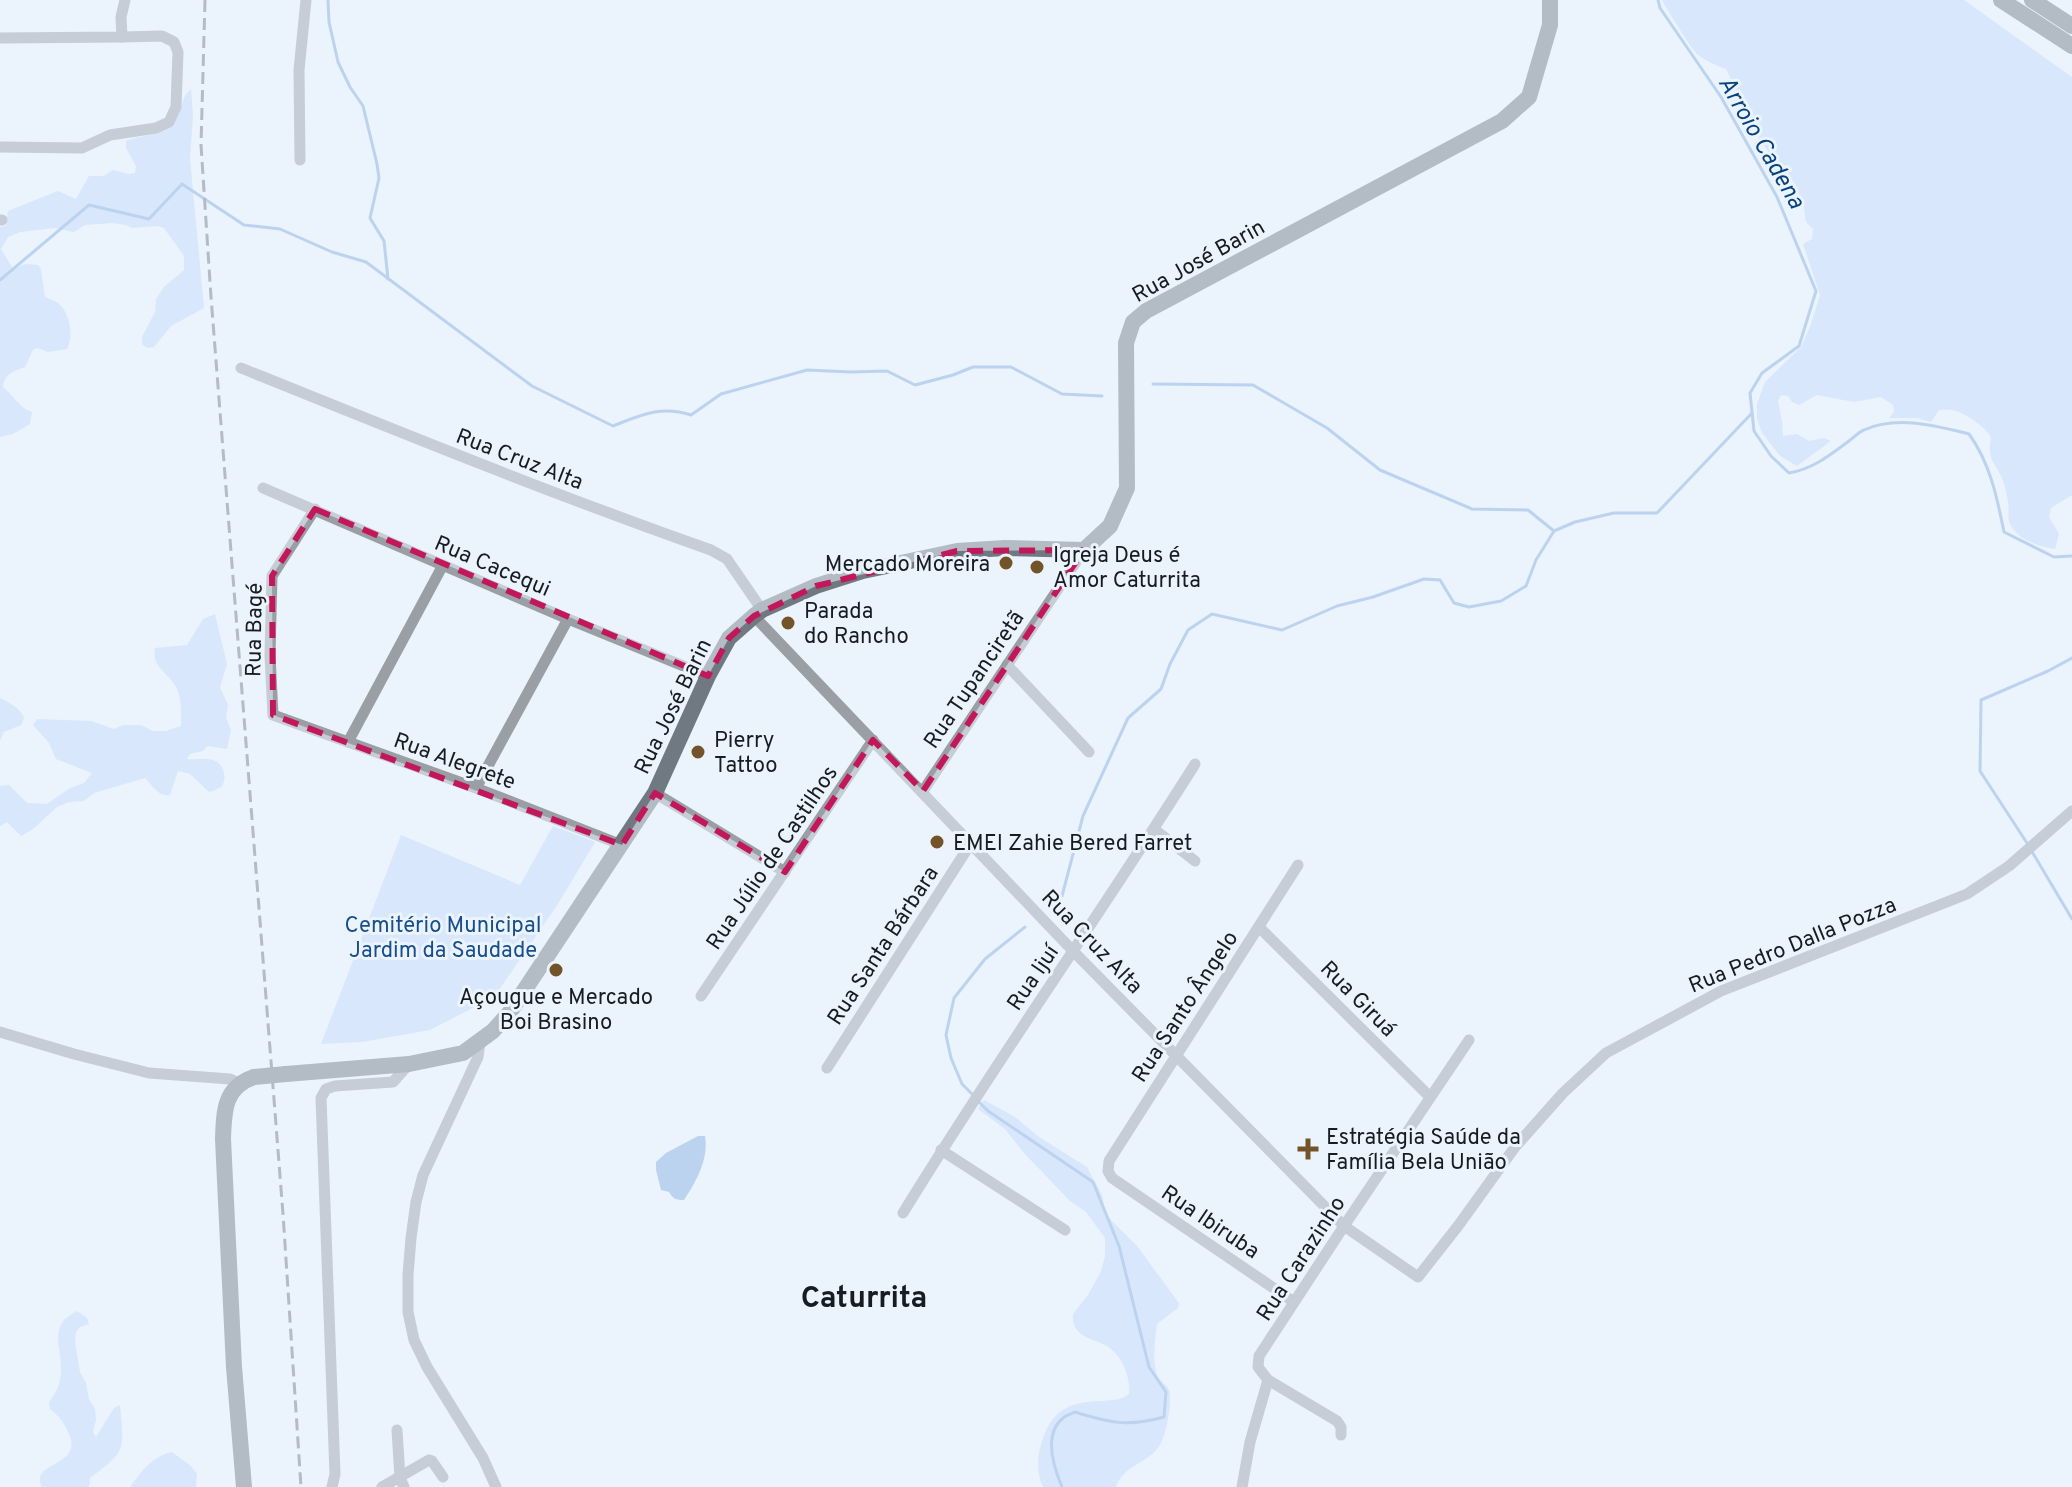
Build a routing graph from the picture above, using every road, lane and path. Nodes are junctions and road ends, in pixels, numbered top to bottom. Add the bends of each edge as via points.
1 (125, 0) edge
2 (306, 0) edge
3 (1550, 0) edge
4 (2001, 0) edge
5 (2032, 0) edge
6 (2072, 26) edge
7 (122, 37) junction
8 (0, 38) edge
9 (2072, 46) edge
10 (0, 147) edge
11 (300, 160) dead end
12 (241, 368) dead end
13 (263, 488) dead end
14 (315, 509) junction
15 (1084, 550) junction
16 (443, 565) junction
17 (758, 613) junction
18 (568, 619) junction
19 (1007, 665) junction
20 (708, 676) junction
21 (273, 715) joint
22 (873, 740) junction
23 (348, 742) junction
24 (1089, 752) dead end
25 (1195, 764) dead end
26 (476, 788) junction
27 (923, 791) junction
28 (655, 793) junction
29 (2072, 811) edge
30 (1154, 829) junction
31 (971, 843) junction
32 (622, 845) junction
33 (1195, 861) dead end
34 (1298, 865) dead end
35 (785, 872) junction
36 (1259, 927) junction
37 (1073, 951) junction
38 (701, 996) dead end
39 (0, 1032) edge
40 (1469, 1040) dead end
41 (480, 1042) junction
42 (1176, 1056) junction
43 (409, 1064) junction
44 (827, 1068) dead end
45 (247, 1080) junction
46 (1430, 1097) junction
47 (941, 1150) junction
48 (1108, 1171) joint
49 (903, 1213) dead end
50 (1344, 1226) junction
51 (1065, 1230) dead end
52 (1418, 1277) joint
53 (1294, 1302) junction
54 (1268, 1380) junction
55 (397, 1430) dead end
56 (1341, 1435) dead end
57 (443, 1477) dead end
58 (402, 1482) edge
59 (244, 1487) edge
60 (332, 1487) edge
61 (382, 1487) edge
62 (496, 1487) edge
63 (1242, 1487) edge

1 - 7 street
2 - 11 street via 299,70
3 - 15 main road, Rua José Barin via 1550,25 1529,97 1502,121 1133,322 1126,343 1127,488 1110,526
4 - 9 main road
5 - 6 main road
7 - 8 street
7 - 10 street via 162,36 174,42 176,107 169,122 110,135 82,148
12 - 17 street, Rua Cruz Alta via 449,453 711,550 727,559
13 - 14 street, Rua Cacequi
14 - 16 street, Rua Cacequi
14 - 21 street, Rua Bagé via 272,576
15 - 17 main road, Rua José Barin via 957,551 863,571
15 - 19 street, Rua Tupanciretã
16 - 18 street, Rua Cacequi
16 - 23 street
17 - 20 main road, Rua José Barin via 729,638
17 - 22 street, Rua Cruz Alta
18 - 20 street, Rua Cacequi
18 - 26 street
19 - 24 street
19 - 27 street, Rua Tupanciretã
20 - 28 main road, Rua José Barin
21 - 23 street, Rua Alegrete
22 - 27 street, Rua Cruz Alta
22 - 35 street, Rua Júlio de Castilhos
23 - 26 street, Rua Alegrete
25 - 30 street, Rua Ijuí
26 - 32 street, Rua Alegrete
27 - 31 street, Rua Cruz Alta
28 - 32 main road, Rua José Barin
28 - 35 street
29 - 52 street, Rua Pedro Dalla Pozza via 2009,866 1967,894 1721,991 1606,1053 1515,1147
30 - 33 street
30 - 37 street, Rua Ijuí
31 - 37 street, Rua Cruz Alta
31 - 44 street, Rua Santa Bárbara
32 - 41 main road, Rua José Barin via 510,1012
34 - 36 street, Rua Santo Ângelo
35 - 38 street, Rua Júlio de Castilhos
36 - 42 street, Rua Santo Ângelo
36 - 46 street, Rua Giruá
37 - 42 street, Rua Cruz Alta
37 - 47 street, Rua Ijuí
39 - 45 street via 149,1073
40 - 46 street, Rua Carazinho
41 - 43 main road, Rua José Barin via 463,1053
41 - 62 street via 478,1057 423,1175 411,1238 408,1312 427,1367
42 - 48 street, Rua Santo Ângelo via 1109,1161
42 - 50 street, Rua Cruz Alta
43 - 45 main road, Rua José Barin, bridge
43 - 60 street via 393,1082 335,1086 321,1098
45 - 59 main road via 233,1090 227,1103 223,1139
46 - 50 street, Rua Carazinho
47 - 49 street, Rua Ijuí
47 - 51 street
48 - 53 street, Rua Ibiruba
50 - 52 street, Rua Cruz Alta
50 - 53 street, Rua Carazinho
53 - 54 street, Rua Carazinho via 1259,1356 1258,1367
54 - 56 street via 1337,1421
54 - 63 street
55 - 58 street
57 - 58 street via 429,1460
58 - 61 street

